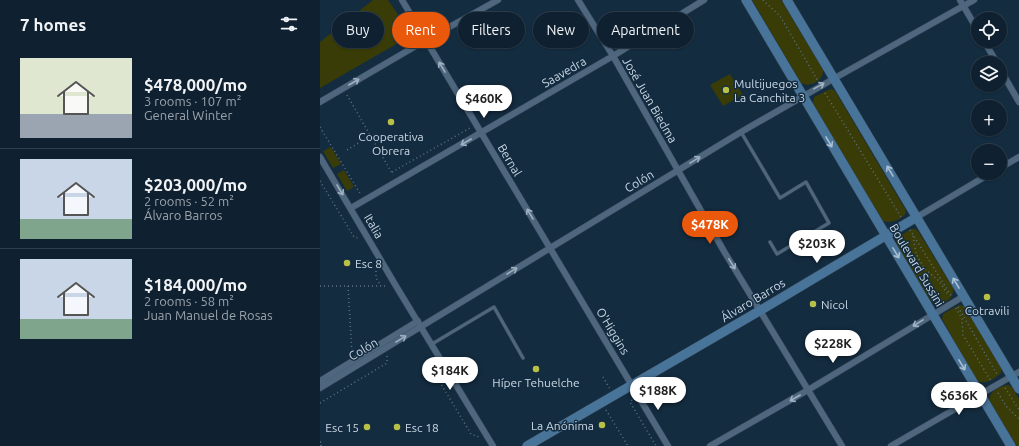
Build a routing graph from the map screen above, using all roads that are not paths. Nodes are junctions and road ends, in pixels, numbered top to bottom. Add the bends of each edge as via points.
1 (402, 0) edge
2 (498, 0) edge
3 (578, 0) edge
4 (704, 0) edge
5 (746, 0) edge
6 (787, 0) edge
7 (960, 0) edge
8 (974, 0) edge
9 (964, 6) junction
10 (409, 12) edge
11 (971, 18) edge
12 (450, 27) edge
13 (412, 48) edge
14 (431, 48) edge
15 (613, 56) junction
16 (835, 78) junction
17 (1007, 81) edge
18 (802, 96) junction
19 (320, 102) edge
20 (1019, 102) edge
21 (741, 132) junction
22 (481, 133) junction
23 (320, 157) edge
24 (1019, 157) edge
25 (1007, 164) edge
26 (678, 170) junction
27 (979, 180) edge
28 (351, 208) junction
29 (917, 217) junction
30 (885, 235) junction
31 (770, 242) dead end
32 (550, 248) junction
33 (964, 296) junction
34 (761, 310) junction
35 (932, 315) junction
36 (420, 324) junction
37 (432, 344) junction
38 (522, 358) dead end
39 (1015, 374) edge
40 (331, 377) junction
41 (320, 381) edge
42 (632, 385) junction
43 (320, 388) edge
44 (1019, 389) edge
45 (808, 390) junction
46 (980, 394) junction
47 (492, 443) edge
48 (527, 446) edge
49 (668, 446) edge
50 (710, 446) edge
51 (842, 446) edge
52 (891, 446) edge
53 (1011, 446) edge

1 - 10 street, Bernal
2 - 12 street
3 - 15 street, José Juan Biedma
4 - 15 street, Saavedra
5 - 18 main road, Boulevard Sussini
6 - 16 main road, Boulevard Sussini
7 - 9 street
8 - 9 street, Colón
9 - 11 street
9 - 16 street, Colón
19 -> 13 street
22 -> 14 street, Bernal
15 - 22 street, Saavedra
15 - 26 street, José Juan Biedma
18 -> 16 street, Colón
29 -> 16 main road, Boulevard Sussini
17 - 20 street
18 - 21 street, Colón
18 -> 30 main road, Boulevard Sussini
26 -> 21 street, Colón
21 - 31 lane via 780,198 806,182 829,223 777,254
22 -> 28 street, Saavedra
32 -> 22 street, Bernal
23 -> 28 street, Italia
24 - 25 street
26 - 32 street, Colón
26 -> 34 street, José Juan Biedma
27 - 29 street, Álvaro Barros
28 - 36 street, Italia
29 - 30 main road, Álvaro Barros
33 -> 29 main road, Boulevard Sussini
30 - 34 main road, Álvaro Barros
30 -> 35 main road, Boulevard Sussini
36 -> 32 street, Colón
32 - 42 street, O'Higgins
33 - 35 street
33 - 39 main road, Boulevard Sussini
34 - 42 main road, Álvaro Barros
34 - 45 street, José Juan Biedma
35 -> 45 street
35 -> 46 main road, Boulevard Sussini
36 - 37 street, Italia
36 - 40 street, Colón via 352,362
40 -> 36 street, Colón via 387,347
37 - 38 lane via 494,308
37 - 47 street, Italia
39 - 44 main road, Boulevard Sussini
39 - 46 street
40 - 41 street, Colón
40 - 43 street, Colón
42 - 48 main road, Álvaro Barros
42 - 49 street, O'Higgins
45 -> 50 street
45 - 51 street, José Juan Biedma
46 - 52 street
46 - 53 main road, Boulevard Sussini

